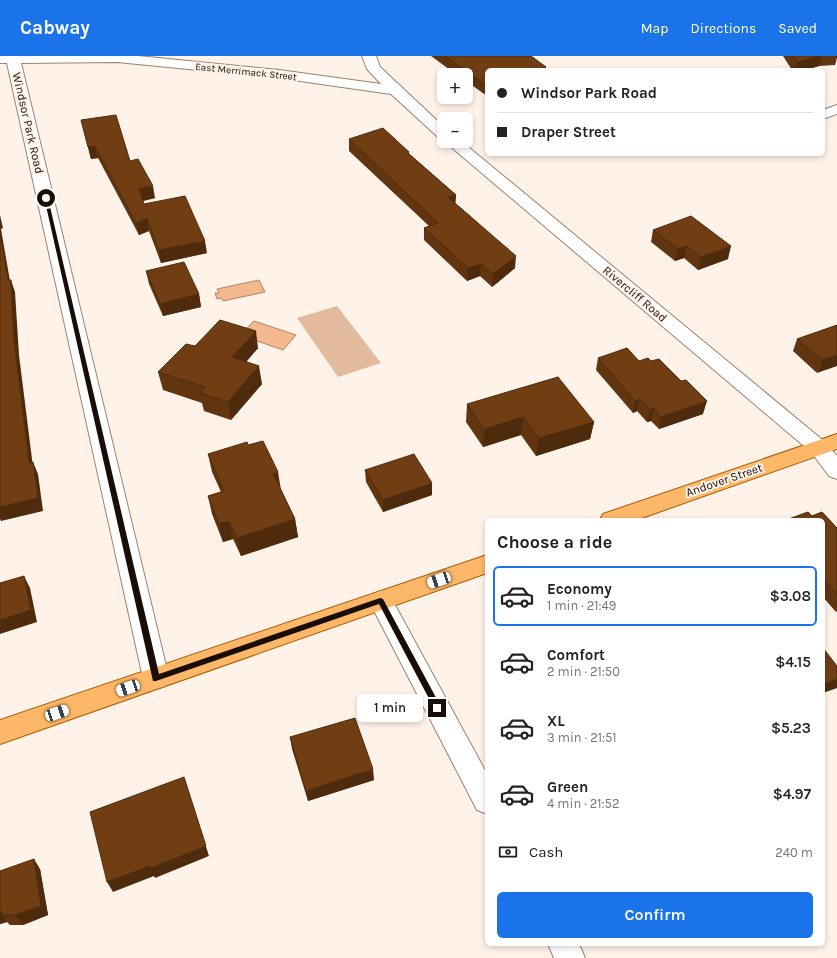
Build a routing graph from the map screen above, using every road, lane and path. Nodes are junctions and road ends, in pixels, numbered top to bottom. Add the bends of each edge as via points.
1 (369, 56) edge
2 (7, 59) edge
3 (395, 90) junction
4 (837, 109) edge
5 (825, 114) edge
6 (437, 129) edge
7 (465, 148) edge
8 (481, 157) edge
9 (828, 444) edge
10 (837, 471) edge
11 (617, 518) edge
12 (485, 565) edge
13 (380, 601) junction
14 (156, 678) junction
15 (0, 732) edge
16 (485, 797) edge
17 (564, 946) edge
18 (570, 958) edge

1 - 3 street via 374,68
2 - 3 street, East Merrimack Street via 117,58 279,74
2 - 14 street, Windsor Park Road
3 - 6 street
4 - 5 street
7 - 8 street, Rivercliff Road
8 - 9 street, Rivercliff Road
9 - 10 street, Rivercliff Road
9 - 11 main road, Andover Street
12 - 13 main road
13 - 14 main road
13 - 16 street
14 - 15 main road
17 - 18 street

